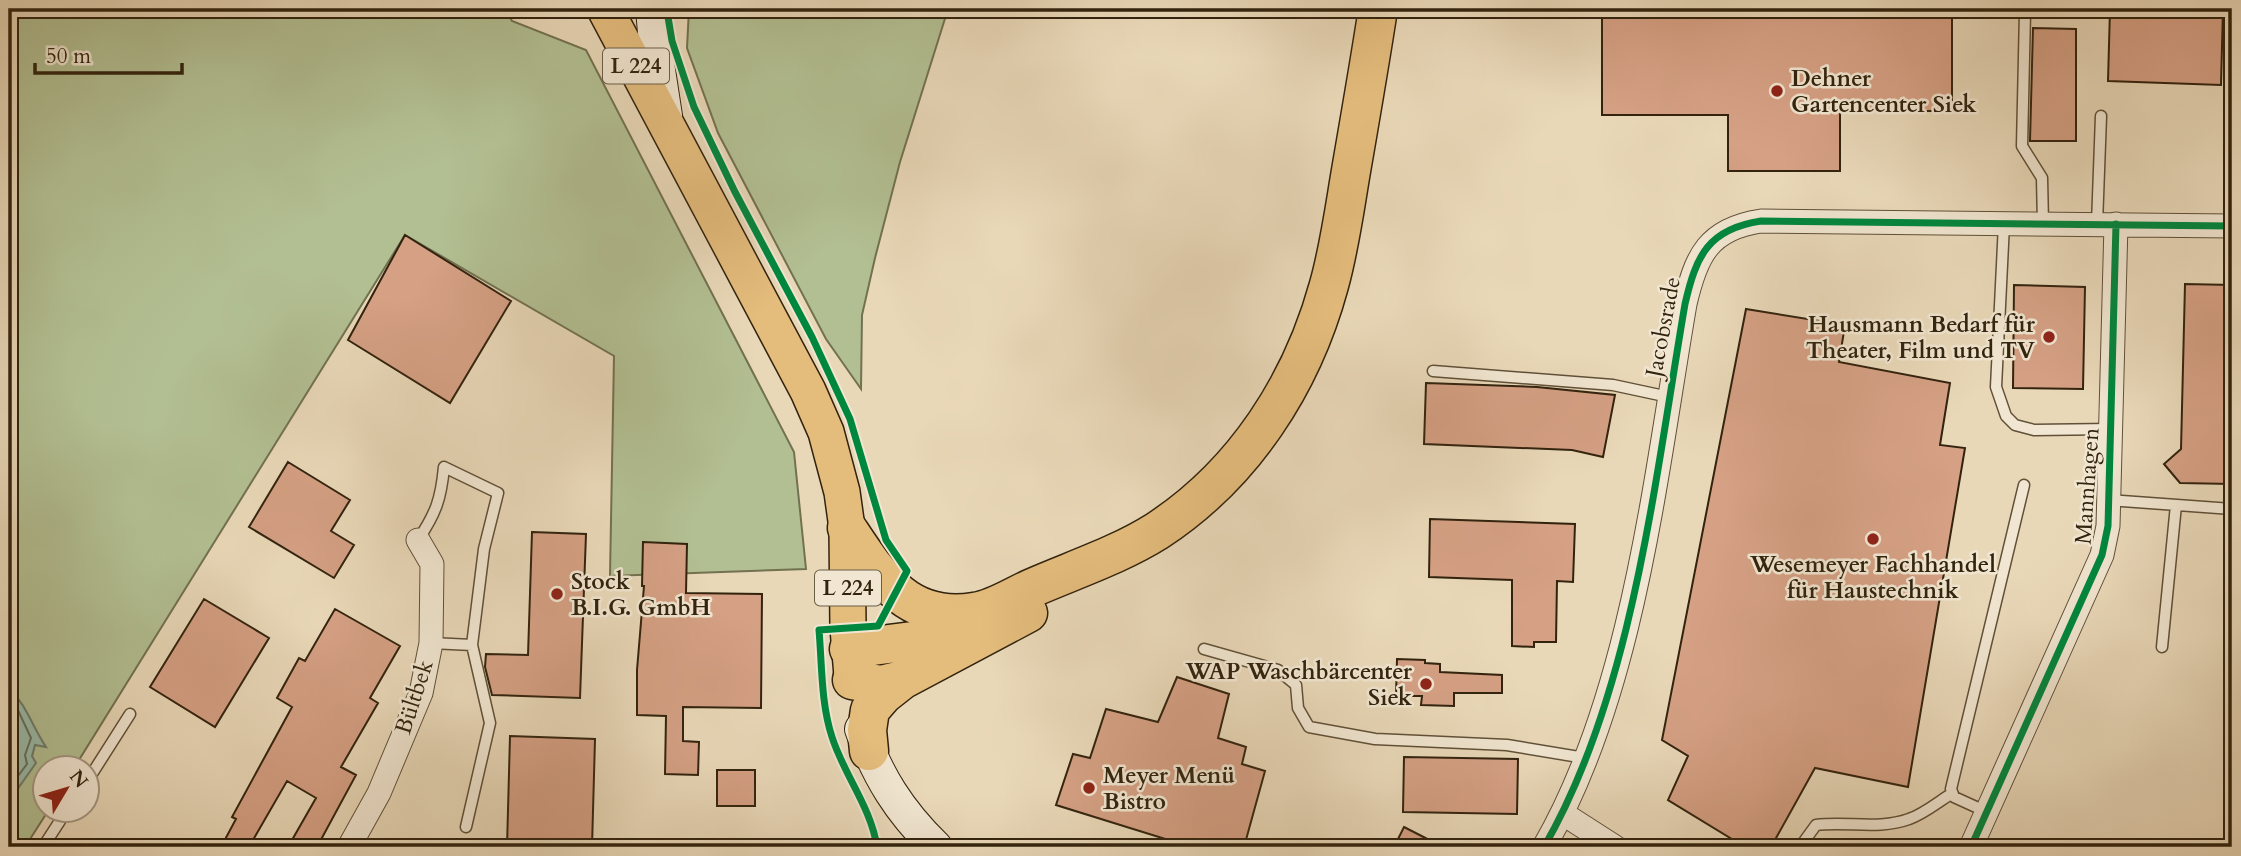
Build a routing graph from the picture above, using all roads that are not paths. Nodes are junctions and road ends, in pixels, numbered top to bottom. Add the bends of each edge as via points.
1 (605, 9) edge
2 (652, 9) edge
3 (1378, 9) edge
4 (2028, 9) edge
5 (2101, 116) dead end
6 (667, 124) junction
7 (2004, 224) junction
8 (2043, 224) junction
9 (2107, 224) junction
10 (2232, 226) edge
11 (1433, 371) dead end
12 (1669, 397) junction
13 (2111, 429) junction
14 (2024, 485) dead end
15 (2108, 499) junction
16 (2176, 505) junction
17 (2232, 509) edge
18 (847, 528) junction
19 (418, 540) joint
20 (1132, 546) junction
21 (1083, 565) junction
22 (431, 643) junction
23 (472, 645) junction
24 (2162, 647) dead end
25 (1204, 649) dead end
26 (851, 664) junction
27 (902, 680) junction
28 (130, 714) dead end
29 (869, 751) junction
30 (102, 758) edge
31 (1585, 758) junction
32 (1951, 794) junction
33 (1987, 812) junction
34 (1562, 813) junction
35 (58, 824) edge
36 (466, 827) dead end
37 (43, 847) edge
38 (349, 847) edge
39 (936, 847) edge
40 (1544, 847) edge
41 (1615, 847) edge
42 (1800, 847) edge
43 (1971, 847) edge

1 - 6 main road, L 224
2 - 6 main road
3 - 20 highway via 1338,248 1319,319 1295,374 1233,467 1185,511
4 - 8 lane via 2022,146 2042,178
5 - 9 lane
6 - 18 main road, L 224 via 808,391 834,455
7 - 8 street, Jacobsrade
7 - 12 street, Jacobsrade via 1780,220 1734,227 1709,243 1695,268
7 - 13 lane via 1996,387 2006,416 2015,425 2034,430
8 - 9 street, Jacobsrade
9 - 10 street, Jacobsrade
9 - 13 street, Mannhagen
11 - 12 lane via 1613,385
12 - 31 street, Jacobsrade via 1633,594
13 - 15 street, Mannhagen
14 - 32 lane
15 - 16 lane
15 - 33 street, Mannhagen via 2102,555
16 - 17 lane
16 - 24 lane
18 - 21 highway via 896,593 945,614 976,612
18 - 26 main road, L 224
19 - 22 street, Bültbek via 432,564
19 - 23 lane via 435,515 444,467 498,492 484,549
20 - 21 highway
20 - 27 highway via 1101,574
21 - 26 highway via 979,627
22 - 23 lane
22 - 38 street, Bültbek via 421,693 379,793
23 - 36 lane via 490,723
25 - 31 lane via 1278,670 1296,685 1298,708 1309,727 1375,739 1507,745
26 - 27 highway via 881,685
26 - 29 main road, L 224 via 858,719
27 - 29 highway via 870,710
28 - 30 lane
29 - 39 main road, L 224 via 903,813
31 - 34 street, Jacobsrade
32 - 33 lane
32 - 42 lane via 1898,822 1816,825
33 - 43 street, Mannhagen
34 - 40 street, Jacobsrade
34 - 41 street
35 - 37 lane

